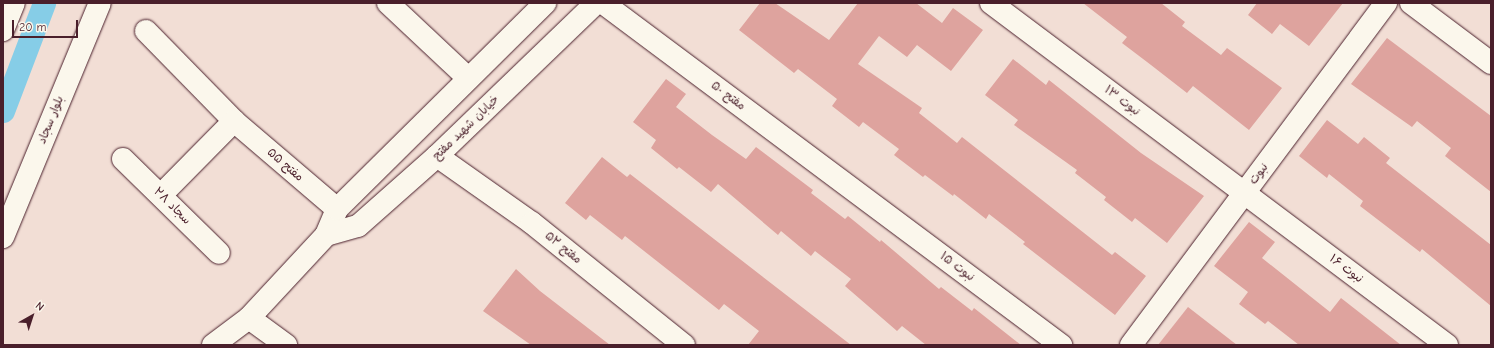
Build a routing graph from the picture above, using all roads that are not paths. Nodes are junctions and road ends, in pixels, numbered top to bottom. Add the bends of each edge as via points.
1 (14, 3) edge
2 (100, 3) edge
3 (388, 3) edge
4 (545, 3) edge
5 (596, 3) edge
6 (603, 3) edge
7 (1386, 3) edge
8 (1411, 3) edge
9 (995, 6) edge
10 (3, 30) edge
11 (146, 31) dead end
12 (1491, 63) edge
13 (468, 78) junction
14 (234, 121) junction
15 (437, 156) junction
16 (123, 159) dead end
17 (853, 190) joint
18 (1244, 193) junction
19 (161, 195) junction
20 (337, 209) junction
21 (326, 235) junction
22 (3, 237) edge
23 (219, 253) dead end
24 (249, 318) junction
25 (213, 345) edge
26 (286, 345) edge
27 (684, 345) edge
28 (1061, 345) edge
29 (1131, 345) edge
30 (1447, 345) edge

1 - 10 street
2 - 22 street, بلوار سجاد
3 - 13 street
4 - 13 street
5 - 15 street, خیابان شهید مفتح
6 - 17 street, مفتح ۵۰
7 - 18 street, نبوت
8 - 12 street
9 - 18 street, نبوت ۱۳
11 - 14 street, مفتح ۵۵
13 - 20 street
14 - 19 street
14 - 20 street, مفتح ۵۵
15 - 21 street, خیابان شهید مفتح via 358,226
15 - 27 street, مفتح ۵۲ via 532,223
16 - 19 street, سجاد ۲۸
17 - 28 street, نبوت ۱۵
18 - 29 street, نبوت
18 - 30 street, نبوت ۱۶
19 - 23 street, سجاد ۲۸
20 - 21 street
21 - 24 street
24 - 25 street
24 - 26 street

